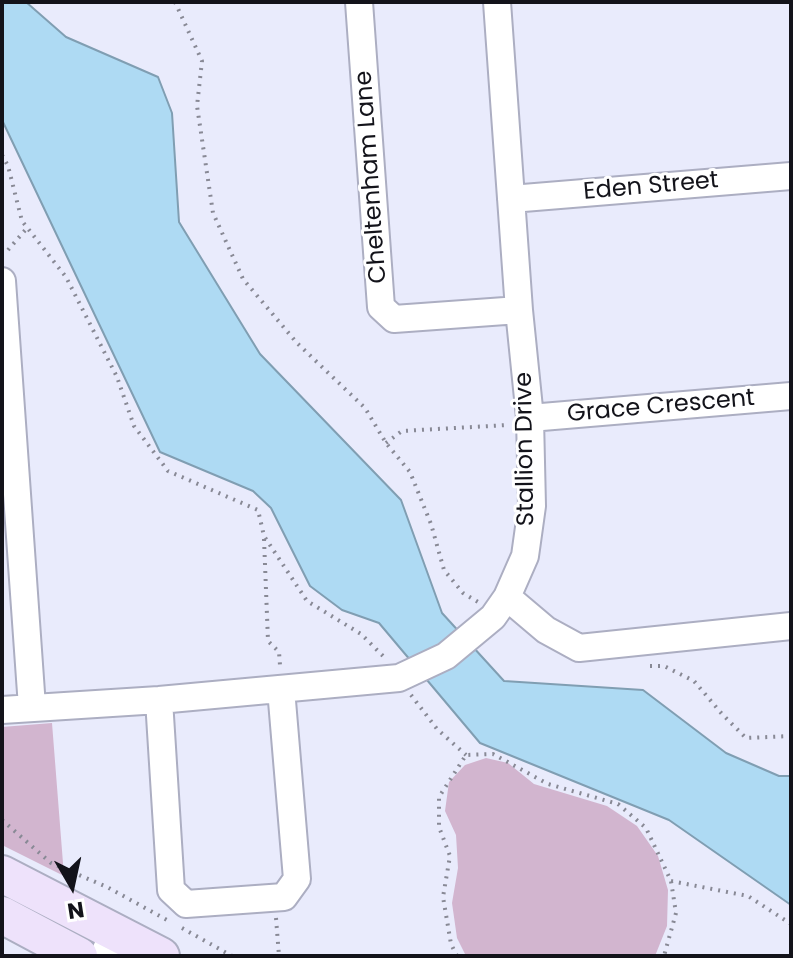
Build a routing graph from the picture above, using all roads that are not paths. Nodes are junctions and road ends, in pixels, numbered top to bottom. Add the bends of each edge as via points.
1 (359, 2) edge
2 (497, 2) edge
3 (791, 176) edge
4 (511, 199) junction
5 (2, 281) edge
6 (519, 310) junction
7 (791, 396) edge
8 (519, 421) junction
9 (494, 614) junction
10 (791, 626) edge
11 (280, 682) junction
12 (159, 700) junction
13 (32, 707) junction
14 (2, 710) edge
15 (2, 874) edge
16 (2, 915) edge
17 (171, 942) edge
18 (108, 944) edge
19 (79, 956) edge

1 - 6 street, Cheltenham Lane via 381,307 394,319
2 - 4 street, Stallion Drive
3 - 4 street, Eden Street
4 - 6 street, Stallion Drive
5 - 13 street
6 - 8 street, Stallion Drive
7 - 8 street, Grace Crescent
8 - 9 street, Stallion Drive via 532,506 525,556
9 - 10 street via 546,630 579,648
9 - 11 street, Stallion Drive via 446,656 396,678
11 - 12 street, Stallion Drive
11 - 12 street via 297,879 284,897 186,904 171,890
12 - 13 street, Stallion Drive
13 - 14 street, Stallion Drive
15 - 18 main road
16 - 19 main road
17 - 18 main road

